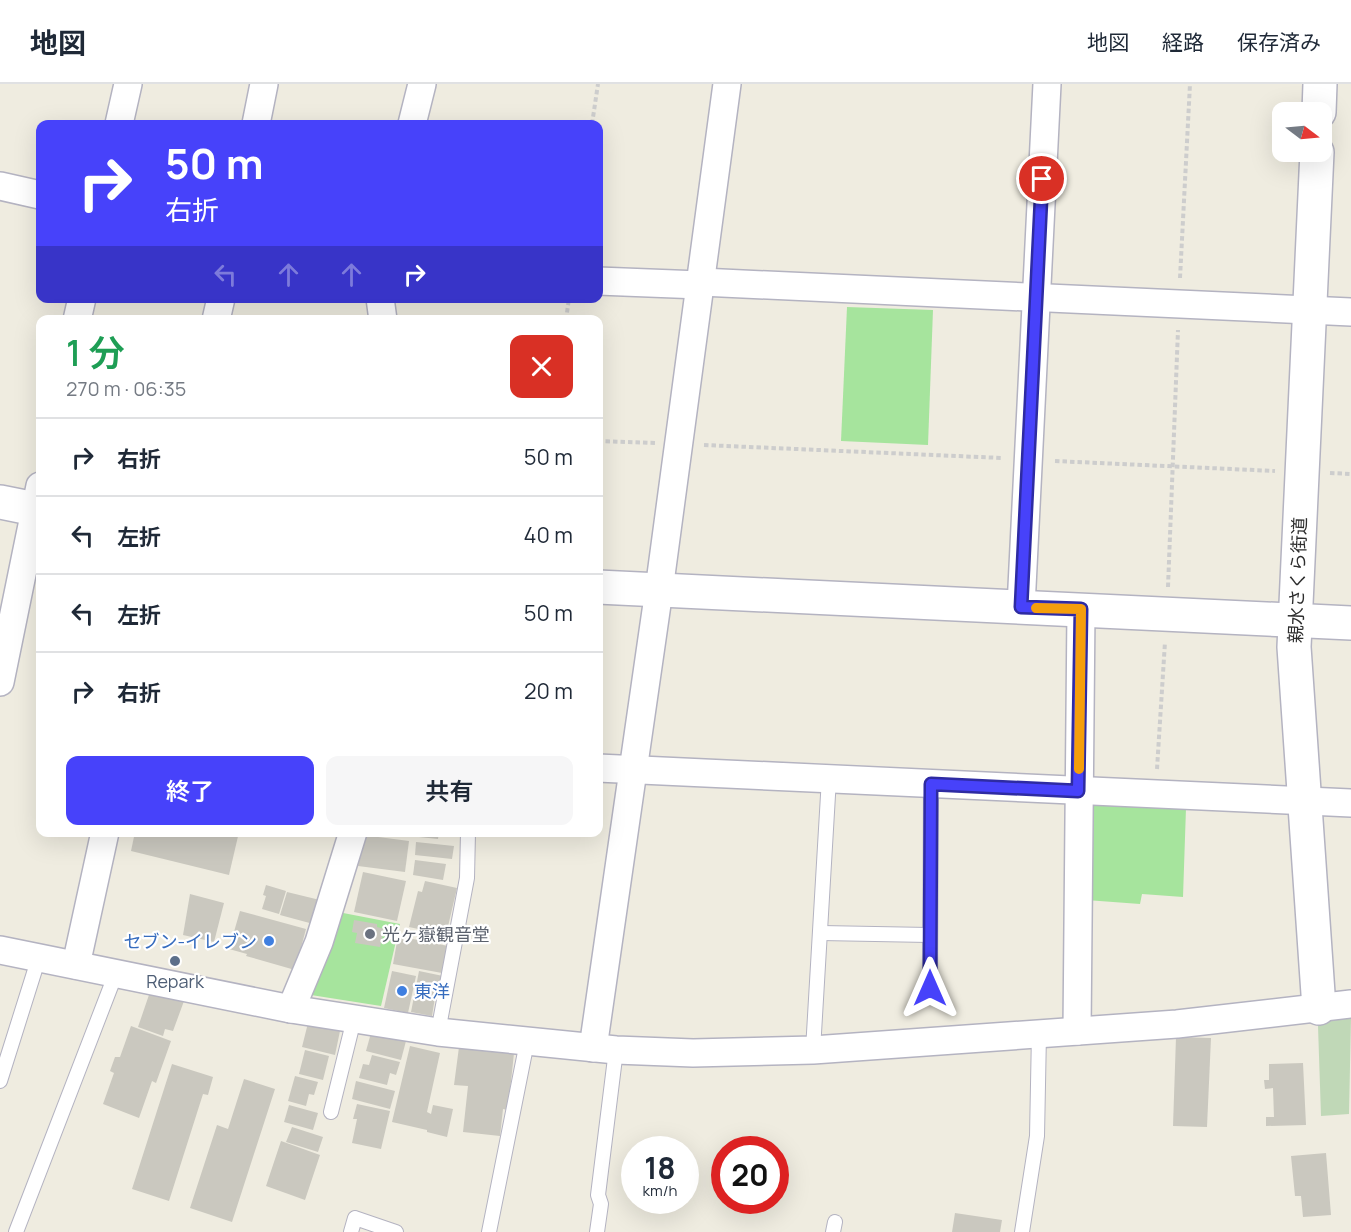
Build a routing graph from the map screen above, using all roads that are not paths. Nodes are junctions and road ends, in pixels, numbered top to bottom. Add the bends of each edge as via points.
1 (128, 84) edge
2 (264, 84) edge
3 (422, 84) edge
4 (727, 84) edge
5 (1047, 84) edge
6 (1320, 84) edge
7 (1319, 102) edge
8 (120, 120) edge
9 (256, 120) edge
10 (413, 120) edge
11 (1316, 162) edge
12 (0, 186) edge
13 (36, 194) edge
14 (603, 281) edge
15 (700, 284) junction
16 (1036, 298) junction
17 (1309, 309) junction
18 (1351, 312) edge
19 (0, 502) edge
20 (36, 502) edge
21 (36, 516) edge
22 (603, 587) edge
23 (659, 590) junction
24 (1021, 607) junction
25 (1081, 609) junction
26 (1295, 621) junction
27 (1351, 623) edge
28 (0, 682) edge
29 (603, 768) edge
30 (632, 770) junction
31 (829, 778) junction
32 (931, 784) junction
33 (1078, 791) junction
34 (1305, 801) junction
35 (1351, 804) edge
36 (104, 837) edge
37 (351, 837) edge
38 (468, 837) edge
39 (821, 933) junction
40 (929, 935) junction
41 (0, 950) edge
42 (39, 957) junction
43 (76, 965) junction
44 (116, 973) junction
45 (930, 988) dead end
46 (1335, 1006) edge
47 (291, 1009) junction
48 (354, 1019) junction
49 (1077, 1031) junction
50 (438, 1032) junction
51 (1039, 1034) junction
52 (527, 1042) junction
53 (604, 1049) junction
54 (813, 1050) junction
55 (0, 1081) edge
56 (332, 1112) dead end
57 (16, 1232) edge
58 (351, 1232) edge
59 (396, 1232) edge
60 (489, 1232) edge
61 (597, 1232) edge
62 (1022, 1232) edge

1 - 8 street
2 - 9 street
3 - 10 street
4 - 15 street
5 - 16 street
6 - 7 street
11 - 17 street, 親水さくら街道
12 - 13 street
14 - 15 street
15 - 16 street
15 - 23 street
16 - 17 street
16 - 24 street
17 - 18 street
17 - 26 street, 親水さくら街道
19 - 20 street
21 - 28 street
22 - 23 street
23 - 24 street
23 - 30 street
24 - 25 street
25 - 26 street
25 - 33 street
26 - 27 street
26 - 34 street, 親水さくら街道
29 - 30 street
30 - 31 street
30 - 53 street
31 - 32 street
31 - 39 lane
32 - 33 street
32 - 40 lane
33 - 34 street
33 - 49 street
34 - 35 street
34 - 46 street, 親水さくら街道
36 - 43 street
37 - 47 street via 319,942
38 - 50 lane via 467,878
39 - 40 lane
39 - 54 lane
40 - 45 lane
41 - 42 street
42 - 43 street
42 - 55 lane
43 - 44 street
44 - 47 street
44 - 57 lane
46 - 49 street
47 - 48 street
48 - 50 street
48 - 56 lane
49 - 51 street
50 - 52 street
51 - 54 street
51 - 62 lane via 1037,1136
52 - 53 street
52 - 60 lane
53 - 54 street via 693,1053
53 - 61 lane
58 - 59 lane via 355,1218

